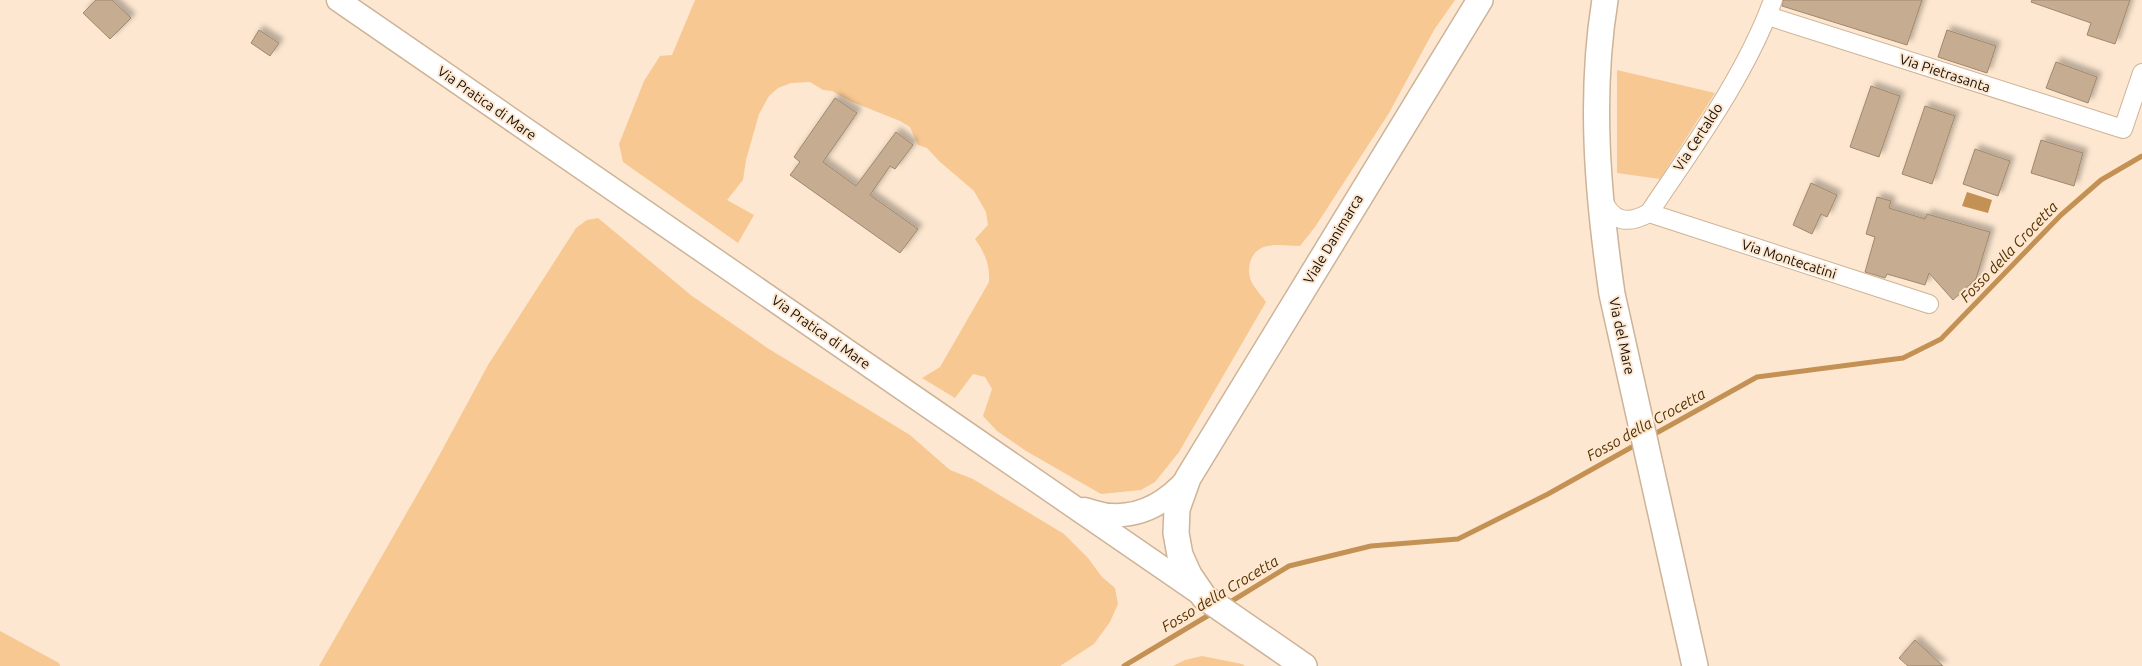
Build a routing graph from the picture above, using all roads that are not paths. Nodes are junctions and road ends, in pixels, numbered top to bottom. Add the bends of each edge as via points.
1 (338, 0) edge
2 (1480, 0) edge
3 (1605, 0) edge
4 (1770, 8) edge
5 (2142, 73) edge
6 (1599, 191) junction
7 (1649, 213) junction
8 (1929, 304) dead end
9 (1188, 478) junction
10 (1076, 508) junction
11 (1204, 597) junction
12 (1304, 666) edge
13 (1695, 666) edge

1 - 10 street, Via Pratica di Mare
2 - 9 main road, Viale Danimarca
3 - 6 main road, Via del Mare via 1597,90
4 - 5 street, Via Pietrasanta via 2123,129
4 - 7 street, Via Certaldo via 1711,120
6 - 7 street via 1610,211 1621,220
6 - 13 main road, Via del Mare via 1612,294
7 - 8 street, Via Montecatini
9 - 10 street, Viale Danimarca via 1174,494 1138,513 1110,515
9 - 11 main road, Viale Danimarca via 1177,509 1176,534 1180,555
10 - 11 street, Via Pratica di Mare
11 - 12 main road, Via Pratica di Mare

